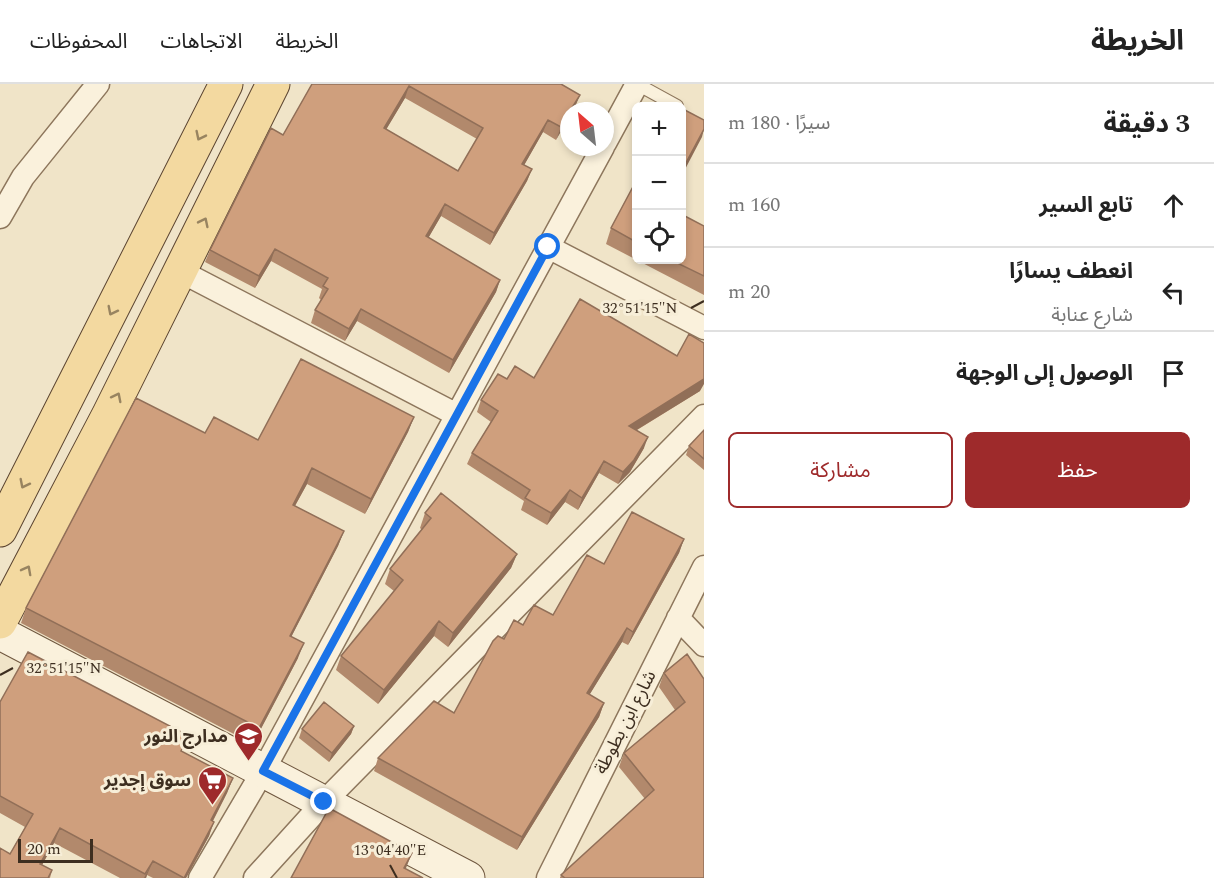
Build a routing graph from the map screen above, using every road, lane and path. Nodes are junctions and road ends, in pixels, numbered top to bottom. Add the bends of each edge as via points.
1 (98, 84) edge
2 (226, 84) edge
3 (273, 84) edge
4 (637, 84) edge
5 (670, 102) edge
6 (614, 126) edge
7 (598, 156) edge
8 (0, 216) edge
9 (548, 247) junction
10 (180, 271) junction
11 (704, 328) edge
12 (457, 415) junction
13 (704, 416) edge
14 (0, 530) edge
15 (704, 567) edge
16 (678, 618) junction
17 (0, 622) edge
18 (0, 633) edge
19 (704, 645) edge
20 (263, 771) junction
21 (324, 802) junction
22 (200, 878) edge
23 (255, 878) edge
24 (468, 878) edge
25 (548, 878) edge

1 - 8 street via 23,177
2 -> 14 main road
10 -> 3 main road
4 - 5 lane
4 - 6 street
7 - 9 street
9 - 11 street
9 - 12 street
10 - 12 street
17 -> 10 main road
12 - 20 street
13 - 21 street
15 - 16 street, شارع ابن بطوطة
16 - 19 street
16 - 25 street, شارع ابن بطوطة
18 - 20 street
20 - 21 street
20 - 22 street
21 - 23 street
21 - 24 street

